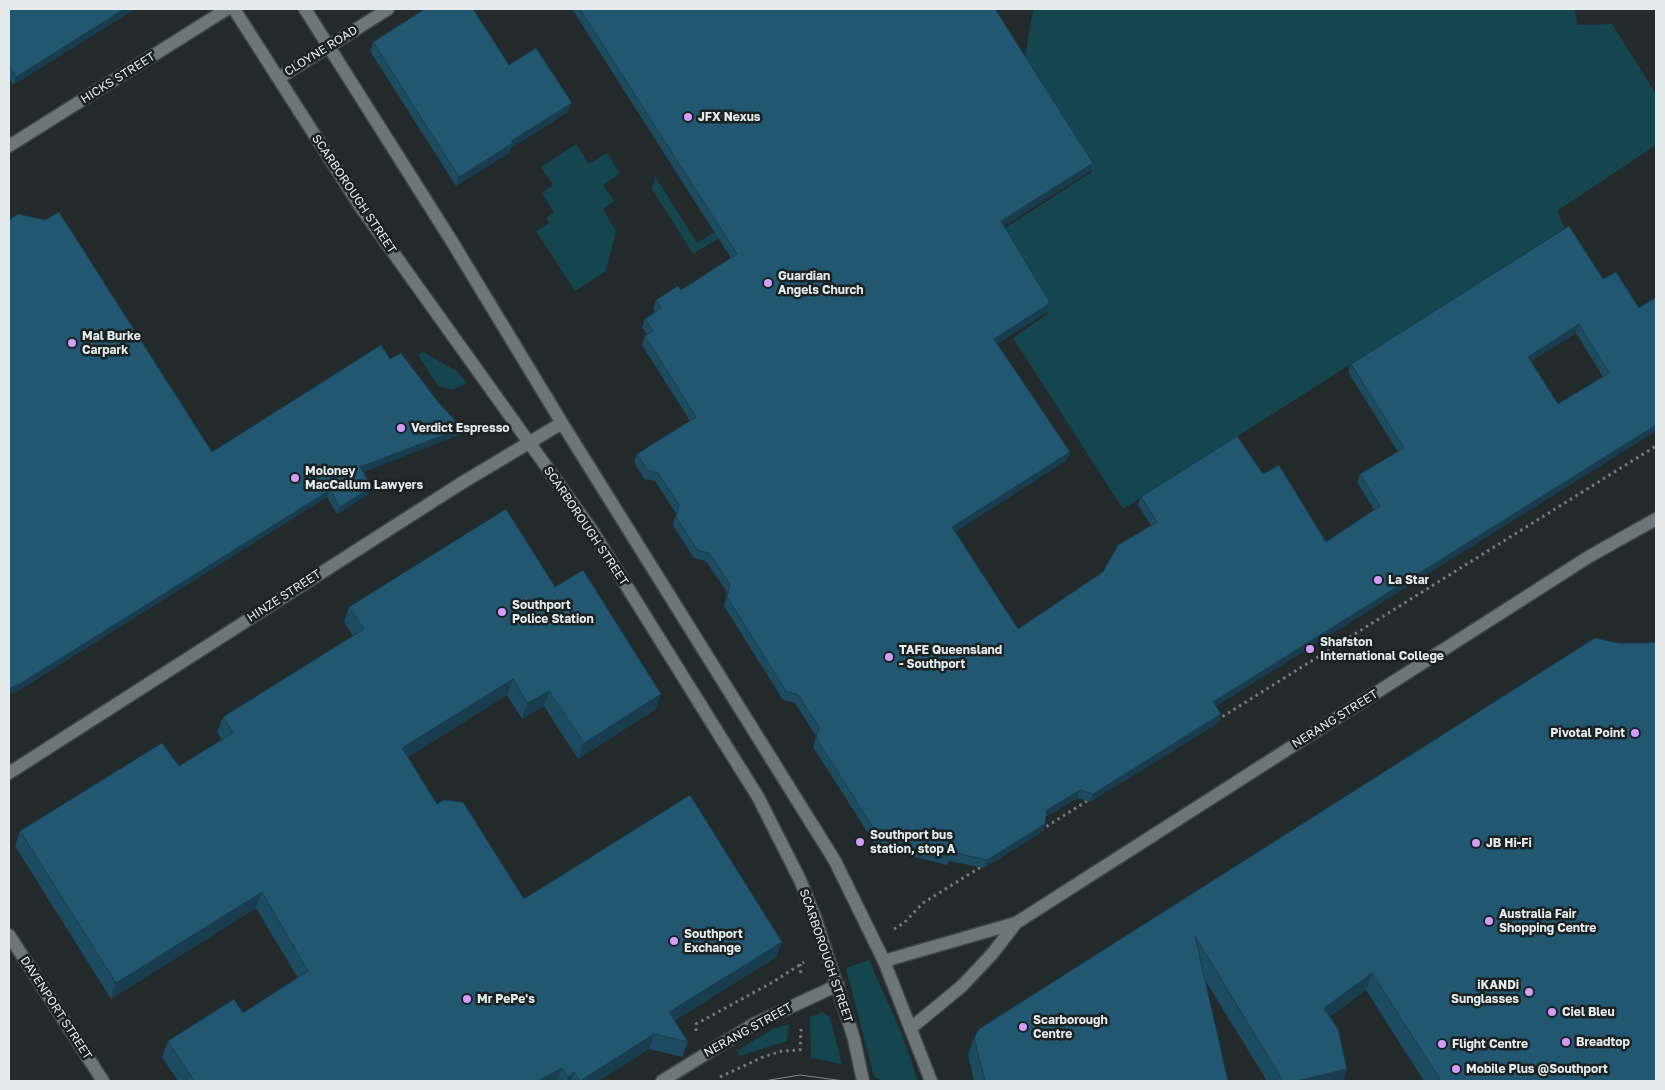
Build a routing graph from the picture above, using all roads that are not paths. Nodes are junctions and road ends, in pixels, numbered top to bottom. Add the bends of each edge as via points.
1 (227, 9) edge
2 (234, 9) edge
3 (305, 9) edge
4 (388, 9) edge
5 (328, 46) junction
6 (279, 78) junction
7 (9, 146) edge
8 (562, 423) junction
9 (528, 443) junction
10 (1656, 519) edge
11 (9, 773) edge
12 (1016, 923) junction
13 (9, 935) edge
14 (884, 961) junction
15 (838, 985) junction
16 (911, 1028) junction
17 (102, 1081) edge
18 (662, 1081) edge
19 (863, 1081) edge
20 (931, 1081) edge

1 - 7 main road, HICKS STREET
2 - 6 main road, SCARBOROUGH STREET
3 - 5 main road
4 - 5 main road, CLOYNE ROAD
5 - 6 main road, CLOYNE ROAD
5 - 8 main road
6 - 9 main road, SCARBOROUGH STREET via 362,209
8 - 9 main road, HINZE STREET
8 - 14 main road via 806,813 850,888
9 - 11 main road, HINZE STREET
9 - 15 main road, SCARBOROUGH STREET via 591,529 758,797 800,880
10 - 12 main road, NERANG STREET via 1590,556
12 - 14 main road, NERANG STREET
12 - 16 main road, NERANG STREET via 962,986
13 - 17 main road, DAVENPORT STREET
14 - 16 main road
15 - 18 main road, NERANG STREET via 754,1024
15 - 19 main road, SCARBOROUGH STREET
16 - 20 main road

